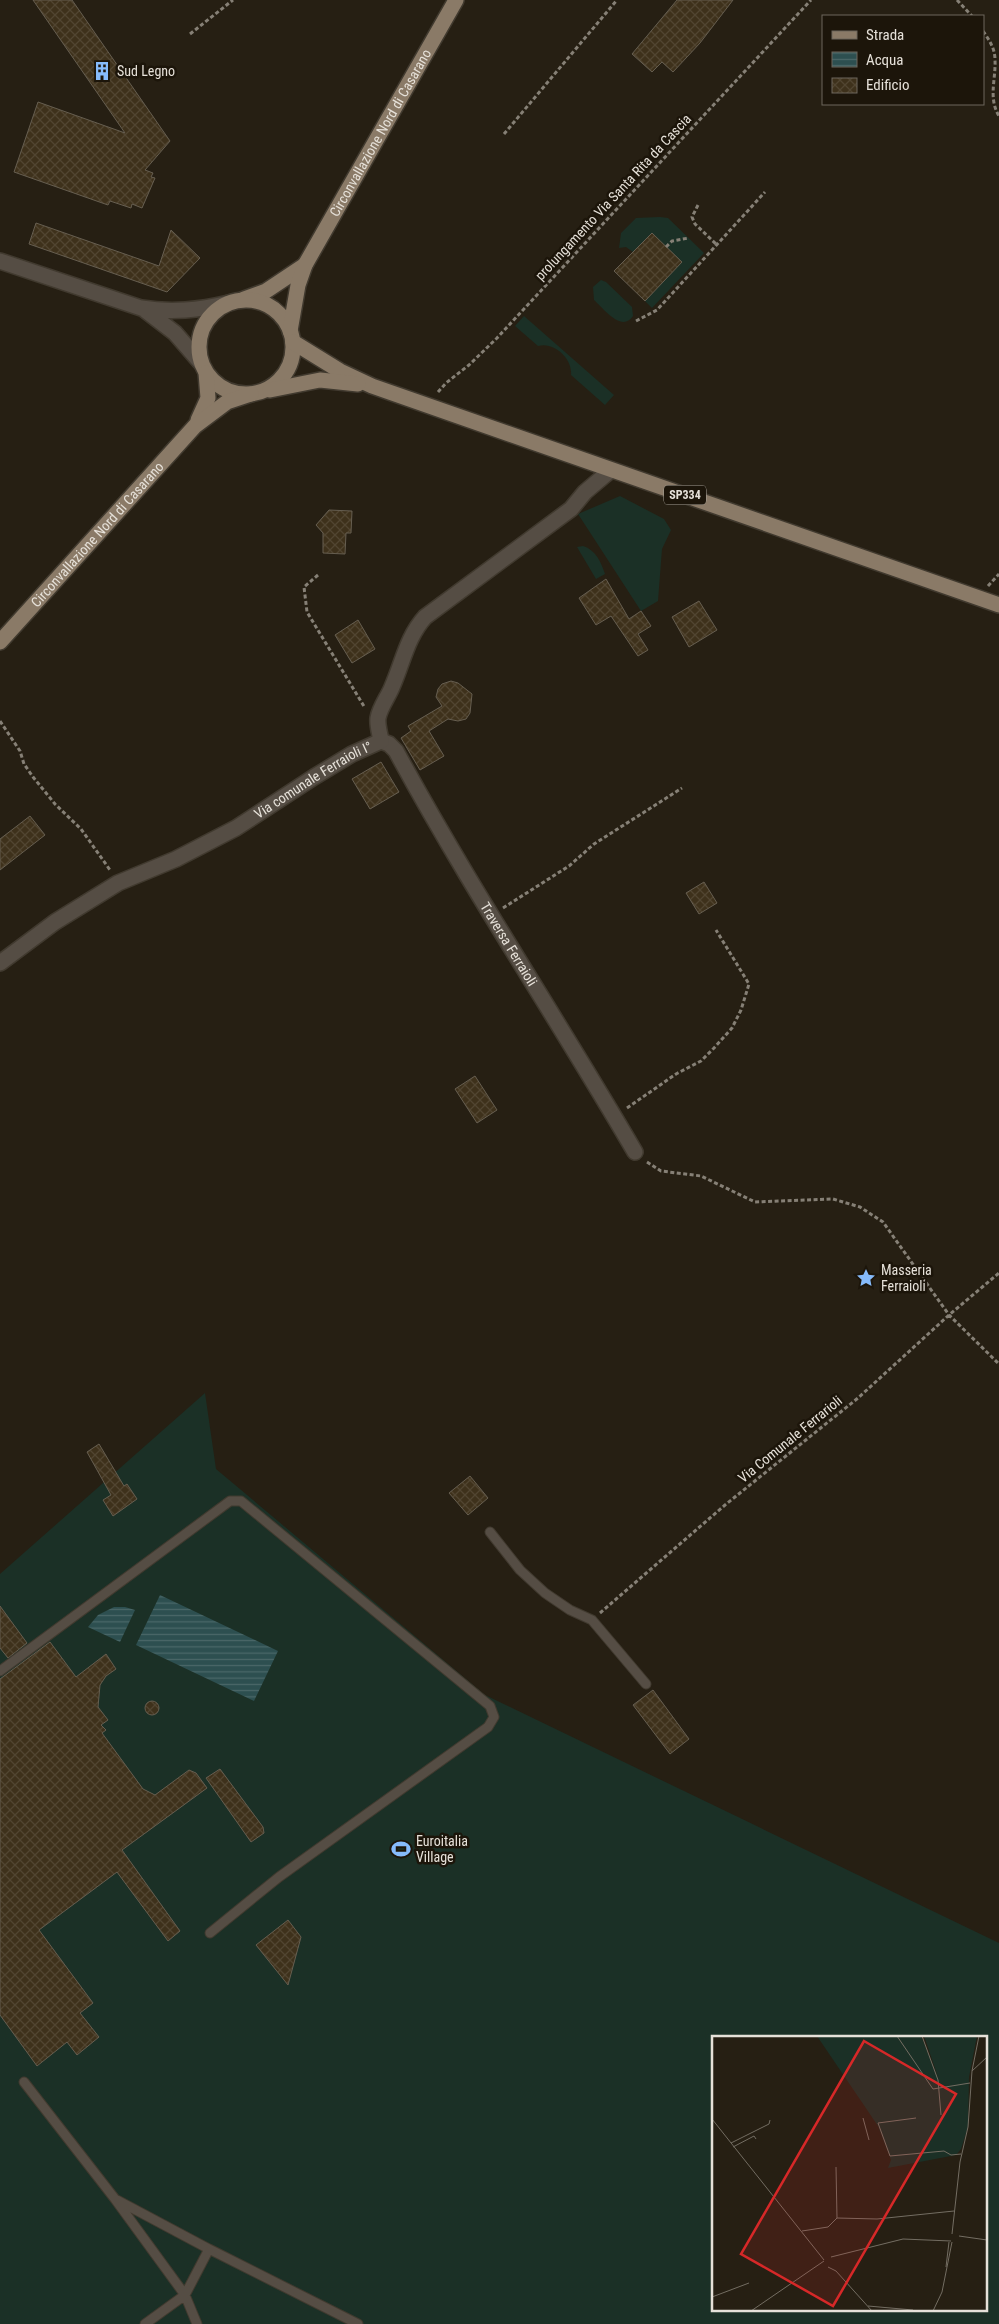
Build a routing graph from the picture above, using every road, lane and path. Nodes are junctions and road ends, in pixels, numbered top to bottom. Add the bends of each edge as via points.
1 (232, 0) edge
2 (456, 0) edge
3 (617, 0) edge
4 (811, 0) edge
5 (957, 0) edge
6 (971, 15) edge
7 (984, 32) edge
8 (190, 34) dead end
9 (999, 116) edge
10 (504, 134) dead end
11 (765, 192) dead end
12 (698, 206) dead end
13 (688, 238) dead end
14 (717, 245) junction
15 (666, 247) dead end
16 (0, 261) edge
17 (305, 265) junction
18 (235, 302) junction
19 (141, 308) junction
20 (636, 321) dead end
21 (292, 337) junction
22 (204, 368) junction
23 (372, 386) junction
24 (256, 393) junction
25 (428, 405) junction
26 (195, 426) junction
27 (611, 470) junction
28 (318, 575) dead end
29 (999, 605) edge
30 (0, 642) edge
31 (0, 721) edge
32 (377, 721) junction
33 (381, 741) junction
34 (682, 788) dead end
35 (118, 884) junction
36 (492, 915) junction
37 (716, 930) dead end
38 (0, 962) edge
39 (614, 1117) junction
40 (634, 1152) joint
41 (999, 1273) edge
42 (949, 1315) junction
43 (999, 1364) edge
44 (490, 1532) dead end
45 (592, 1620) junction
46 (0, 1671) edge
47 (646, 1684) dead end
48 (210, 1933) dead end
49 (24, 2082) dead end
50 (115, 2199) junction
51 (209, 2249) junction
52 (185, 2295) junction
53 (145, 2324) edge
54 (197, 2324) edge
55 (358, 2324) edge

1 - 8 path
2 - 17 main road, Circonvallazione Nord di Casarano
3 - 10 path
4 - 25 path, prolungamento Via Santa Rita da Cascia via 497,338 446,383
5 - 6 path
7 - 9 path via 992,43 995,59 993,98
11 - 14 path
12 - 14 path via 692,217 694,224
13 - 15 path via 672,241
14 - 20 path via 657,310
16 - 19 street
17 - 18 main road via 266,291
17 - 21 main road via 298,285
18 - 19 street via 184,311
18 - 21 main road via 265,304 276,311
18 - 22 main road via 209,318 203,328 199,339
19 - 22 street via 175,333
21 - 23 main road via 340,371
21 - 24 main road via 292,360 283,376
22 - 24 main road via 221,387 236,393
22 - 26 main road via 208,398
23 - 24 main road via 320,380
23 - 25 main road, SP334
24 - 26 main road via 227,402
25 - 27 main road, SP334
26 - 30 main road, Circonvallazione Nord di Casarano
27 - 29 main road, SP334
27 - 32 street via 571,508 425,617 410,638
28 - 32 path via 304,587 307,612 362,706
31 - 35 path via 32,777 81,829
32 - 33 street, Via comunale Ferraioli I°
33 - 35 street, Via comunale Ferraioli I° via 330,768 236,828
33 - 36 street, Traversa Ferraioli via 396,751 445,841
34 - 36 path
35 - 38 street, Via comunale Ferraioli I° via 55,922
36 - 39 street, Traversa Ferraioli
37 - 39 path via 749,984 732,1028 701,1061 676,1074
39 - 40 street, Traversa Ferraioli
40 - 42 path via 661,1171 701,1176 756,1202 833,1199 860,1207 883,1222
41 - 42 path, Via Comunale Ferrarioli
42 - 43 path
42 - 45 path, Via Comunale Ferrarioli via 858,1398 725,1505
44 - 45 lane via 520,1570 545,1593
45 - 47 lane
46 - 48 lane via 230,1501 241,1501 490,1706 494,1717 488,1727 279,1877
49 - 50 lane
50 - 51 lane
50 - 52 lane
51 - 52 lane
51 - 55 lane
52 - 53 lane
52 - 54 lane

